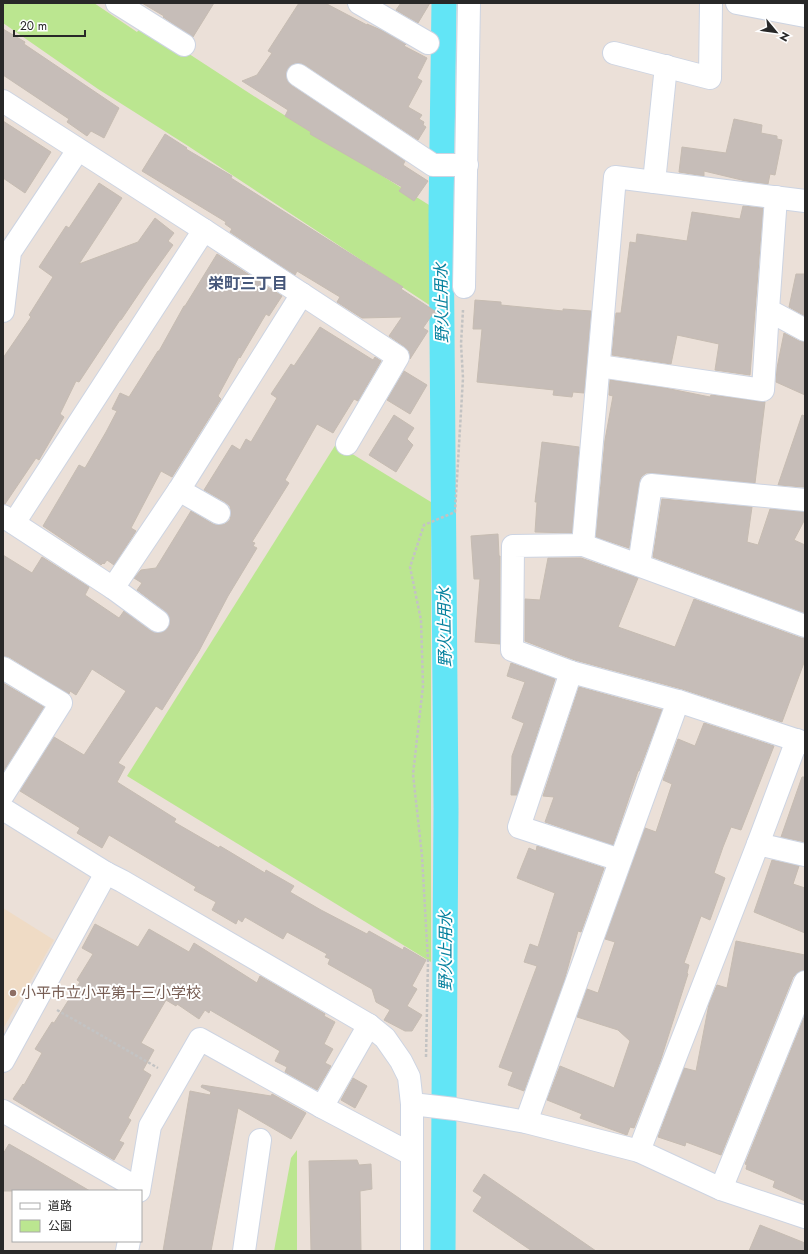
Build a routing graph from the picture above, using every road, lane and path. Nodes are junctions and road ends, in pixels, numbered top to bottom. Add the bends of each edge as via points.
1 (117, 3) edge
2 (359, 3) edge
3 (470, 3) edge
4 (711, 3) edge
5 (736, 3) edge
6 (805, 16) edge
7 (428, 43) dead end
8 (184, 45) dead end
9 (614, 53) dead end
10 (666, 66) junction
11 (298, 75) dead end
12 (3, 101) edge
13 (78, 150) junction
14 (462, 165) junction
15 (654, 182) junction
16 (776, 197) junction
17 (805, 200) edge
18 (204, 230) junction
19 (464, 287) joint
20 (302, 294) junction
21 (3, 307) edge
22 (768, 310) junction
23 (805, 330) edge
24 (599, 366) junction
25 (347, 444) dead end
26 (179, 490) junction
27 (805, 500) edge
28 (219, 513) dead end
29 (8, 520) edge
30 (583, 545) junction
31 (639, 565) junction
32 (114, 588) junction
33 (158, 621) dead end
34 (805, 626) edge
35 (3, 668) edge
36 (571, 672) junction
37 (678, 701) junction
38 (801, 742) edge
39 (3, 795) edge
40 (3, 810) edge
41 (758, 844) junction
42 (805, 855) edge
43 (620, 860) junction
44 (106, 873) junction
45 (805, 982) edge
46 (56, 1009) dead end
47 (369, 1025) junction
48 (426, 1060) dead end
49 (3, 1061) edge
50 (161, 1070) dead end
51 (412, 1104) junction
52 (322, 1107) junction
53 (3, 1111) edge
54 (526, 1122) junction
55 (260, 1140) dead end
56 (639, 1152) junction
57 (411, 1154) junction
58 (722, 1188) junction
59 (139, 1190) edge
60 (805, 1217) edge
61 (244, 1251) edge
62 (412, 1251) edge

1 - 8 street
2 - 7 street
3 - 14 street
4 - 10 street via 710,78
5 - 6 street
9 - 10 street
10 - 15 street
11 - 14 street via 433,164
12 - 13 street
13 - 18 street
13 - 21 street via 10,252
14 - 19 street
15 - 16 street
15 - 24 street via 615,177
16 - 17 street
16 - 22 street
18 - 20 street
18 - 29 street
19 - 48 path via 461,344 463,378 455,512 424,525 410,567 421,620 423,686 413,774 422,856 428,961
20 - 25 street via 398,357
20 - 26 street
22 - 23 street
22 - 24 street via 763,390
24 - 30 street
26 - 28 street
26 - 32 street
27 - 31 street via 651,486
29 - 32 street
30 - 31 street
30 - 36 street via 513,546 512,650
31 - 34 street
32 - 33 street
35 - 39 street via 61,703
36 - 37 street
36 - 43 street via 519,827
37 - 38 street
37 - 43 street
38 - 41 street
40 - 44 street
41 - 42 street
41 - 56 street
43 - 54 street
44 - 47 street
44 - 49 street
45 - 58 street
46 - 50 path
47 - 51 street via 385,1038 401,1061 409,1077
47 - 52 street
51 - 54 street
51 - 57 street
52 - 57 street
52 - 59 street via 200,1039 150,1126
53 - 59 street
54 - 56 street
55 - 61 street
56 - 58 street
57 - 62 street
58 - 60 street

